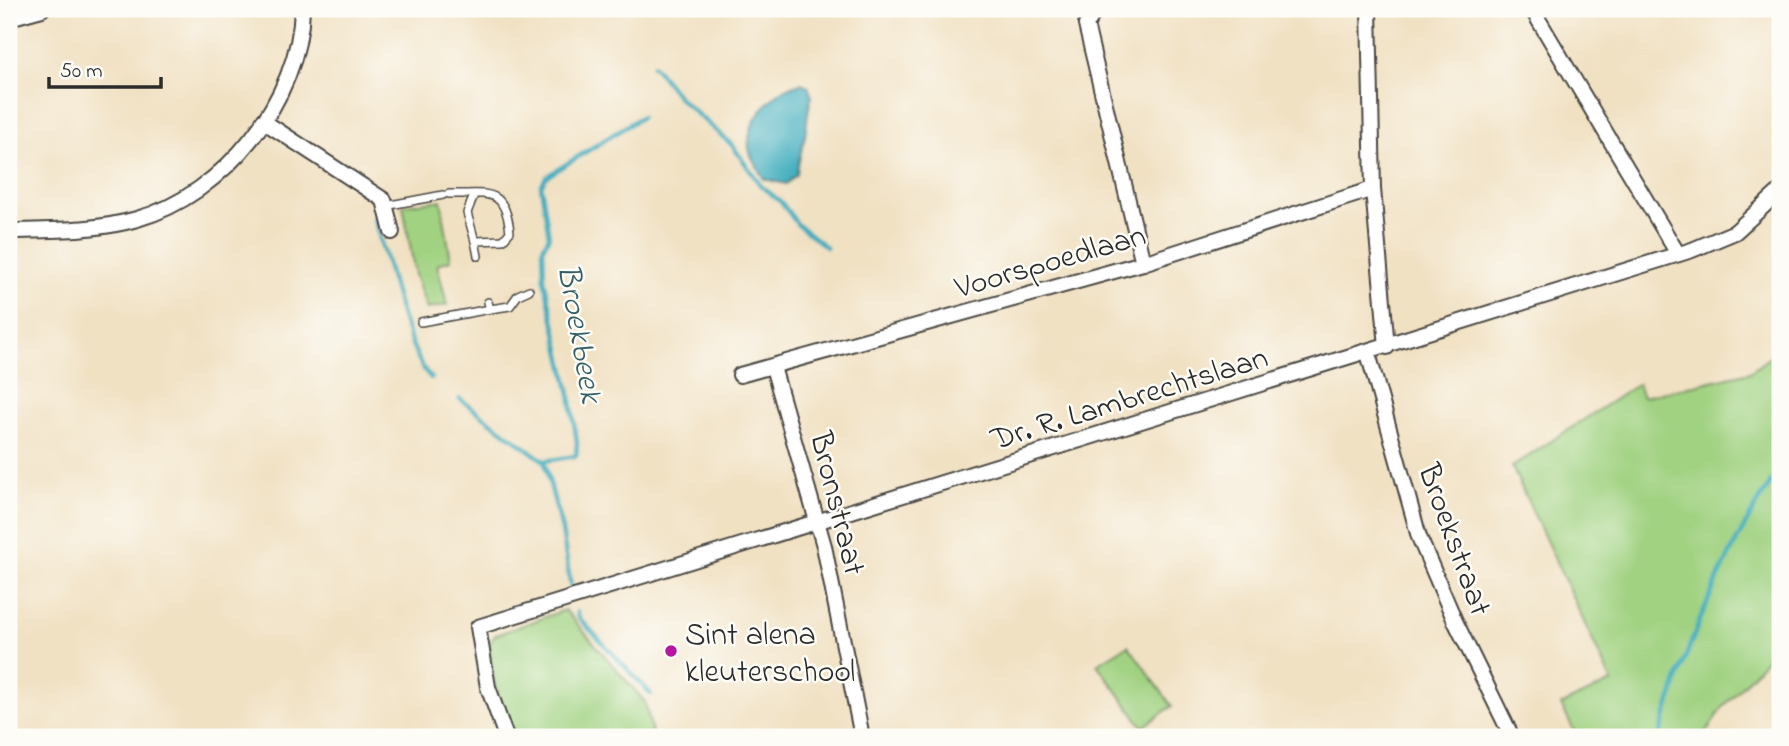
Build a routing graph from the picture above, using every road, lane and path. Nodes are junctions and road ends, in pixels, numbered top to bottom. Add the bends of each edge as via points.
1 (43, 9) edge
2 (302, 9) edge
3 (1369, 9) edge
4 (1532, 9) edge
5 (1100, 10) edge
6 (9, 18) edge
7 (263, 121) junction
8 (1373, 189) junction
9 (1780, 191) edge
10 (474, 195) junction
11 (385, 206) junction
12 (9, 231) edge
13 (392, 232) dead end
14 (475, 241) junction
15 (1678, 254) junction
16 (478, 256) dead end
17 (1143, 263) junction
18 (529, 290) dead end
19 (421, 322) dead end
20 (1387, 347) junction
21 (1367, 353) junction
22 (773, 367) junction
23 (740, 376) dead end
24 (819, 523) junction
25 (506, 737) edge
26 (862, 737) edge
27 (1511, 737) edge

1 - 6 street
2 - 7 street via 302,38
3 - 8 street
4 - 15 street
5 - 17 street via 1086,25
7 - 11 street via 384,200
7 - 12 street via 219,173 151,215 119,224
8 - 17 street, Voorspoedlaan
8 - 20 street
9 - 15 street, Dr. R. Lambrechtslaan via 1735,232
10 - 11 lane
10 - 14 lane via 467,213
10 - 14 lane via 492,194 501,200 510,232 503,240
11 - 13 street
14 - 16 lane
15 - 20 street, Dr. R. Lambrechtslaan
17 - 22 street, Voorspoedlaan
18 - 19 lane via 510,306 489,305
20 - 21 street, Dr. R. Lambrechtslaan
21 - 24 street, Dr. R. Lambrechtslaan
21 - 27 street, Broekstraat via 1419,537
22 - 23 street, Voorspoedlaan
22 - 24 street, Bronstraat
24 - 25 street, Dr. R. Lambrechtslaan via 478,627 485,676
24 - 26 street, Bronstraat

